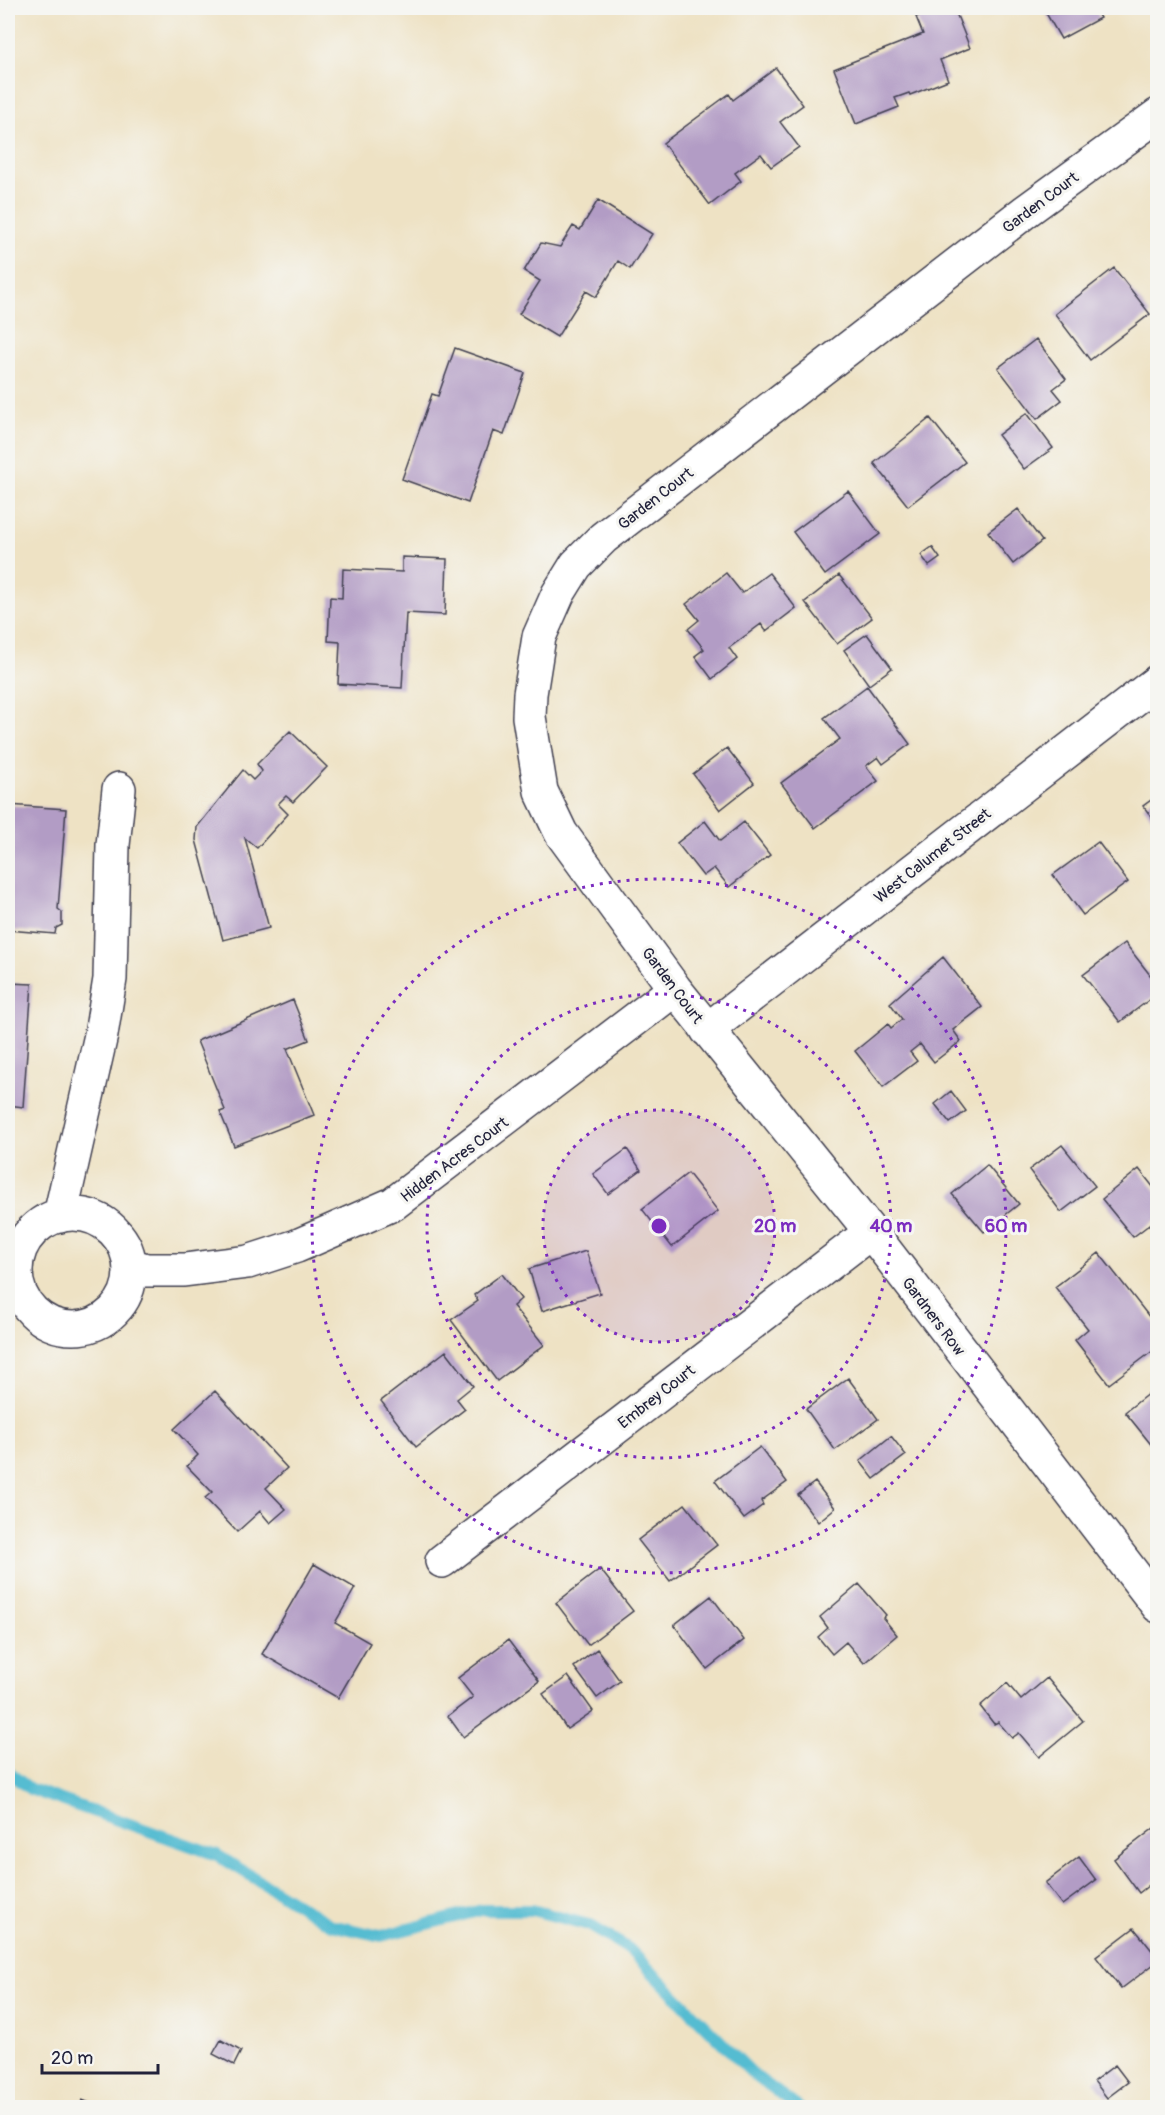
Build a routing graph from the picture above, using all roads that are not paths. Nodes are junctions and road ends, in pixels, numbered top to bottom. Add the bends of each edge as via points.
1 (1158, 115) edge
2 (1158, 681) edge
3 (119, 789) dead end
4 (675, 989) junction
5 (707, 1029) junction
6 (60, 1216) junction
7 (871, 1232) junction
8 (130, 1265) junction
9 (13, 1293) edge
10 (442, 1561) dead end
11 (1158, 1606) edge

1 - 4 street, Garden Court via 1017,218 603,538 576,565 558,594 539,637 530,694 529,717 541,791 561,833
2 - 5 street, West Calumet Street
3 - 6 street via 113,845 110,979
4 - 5 street, Garden Court
4 - 8 street, Hidden Acres Court via 393,1204 297,1246 248,1262 184,1270 146,1270
5 - 7 street, Gardners Row
6 - 8 street via 79,1214 98,1219 114,1230 125,1246
6 - 9 street via 43,1223 28,1236 19,1253
7 - 10 street, Embrey Court
7 - 11 street, Gardners Row
8 - 9 street via 123,1300 95,1324 59,1327 42,1319

